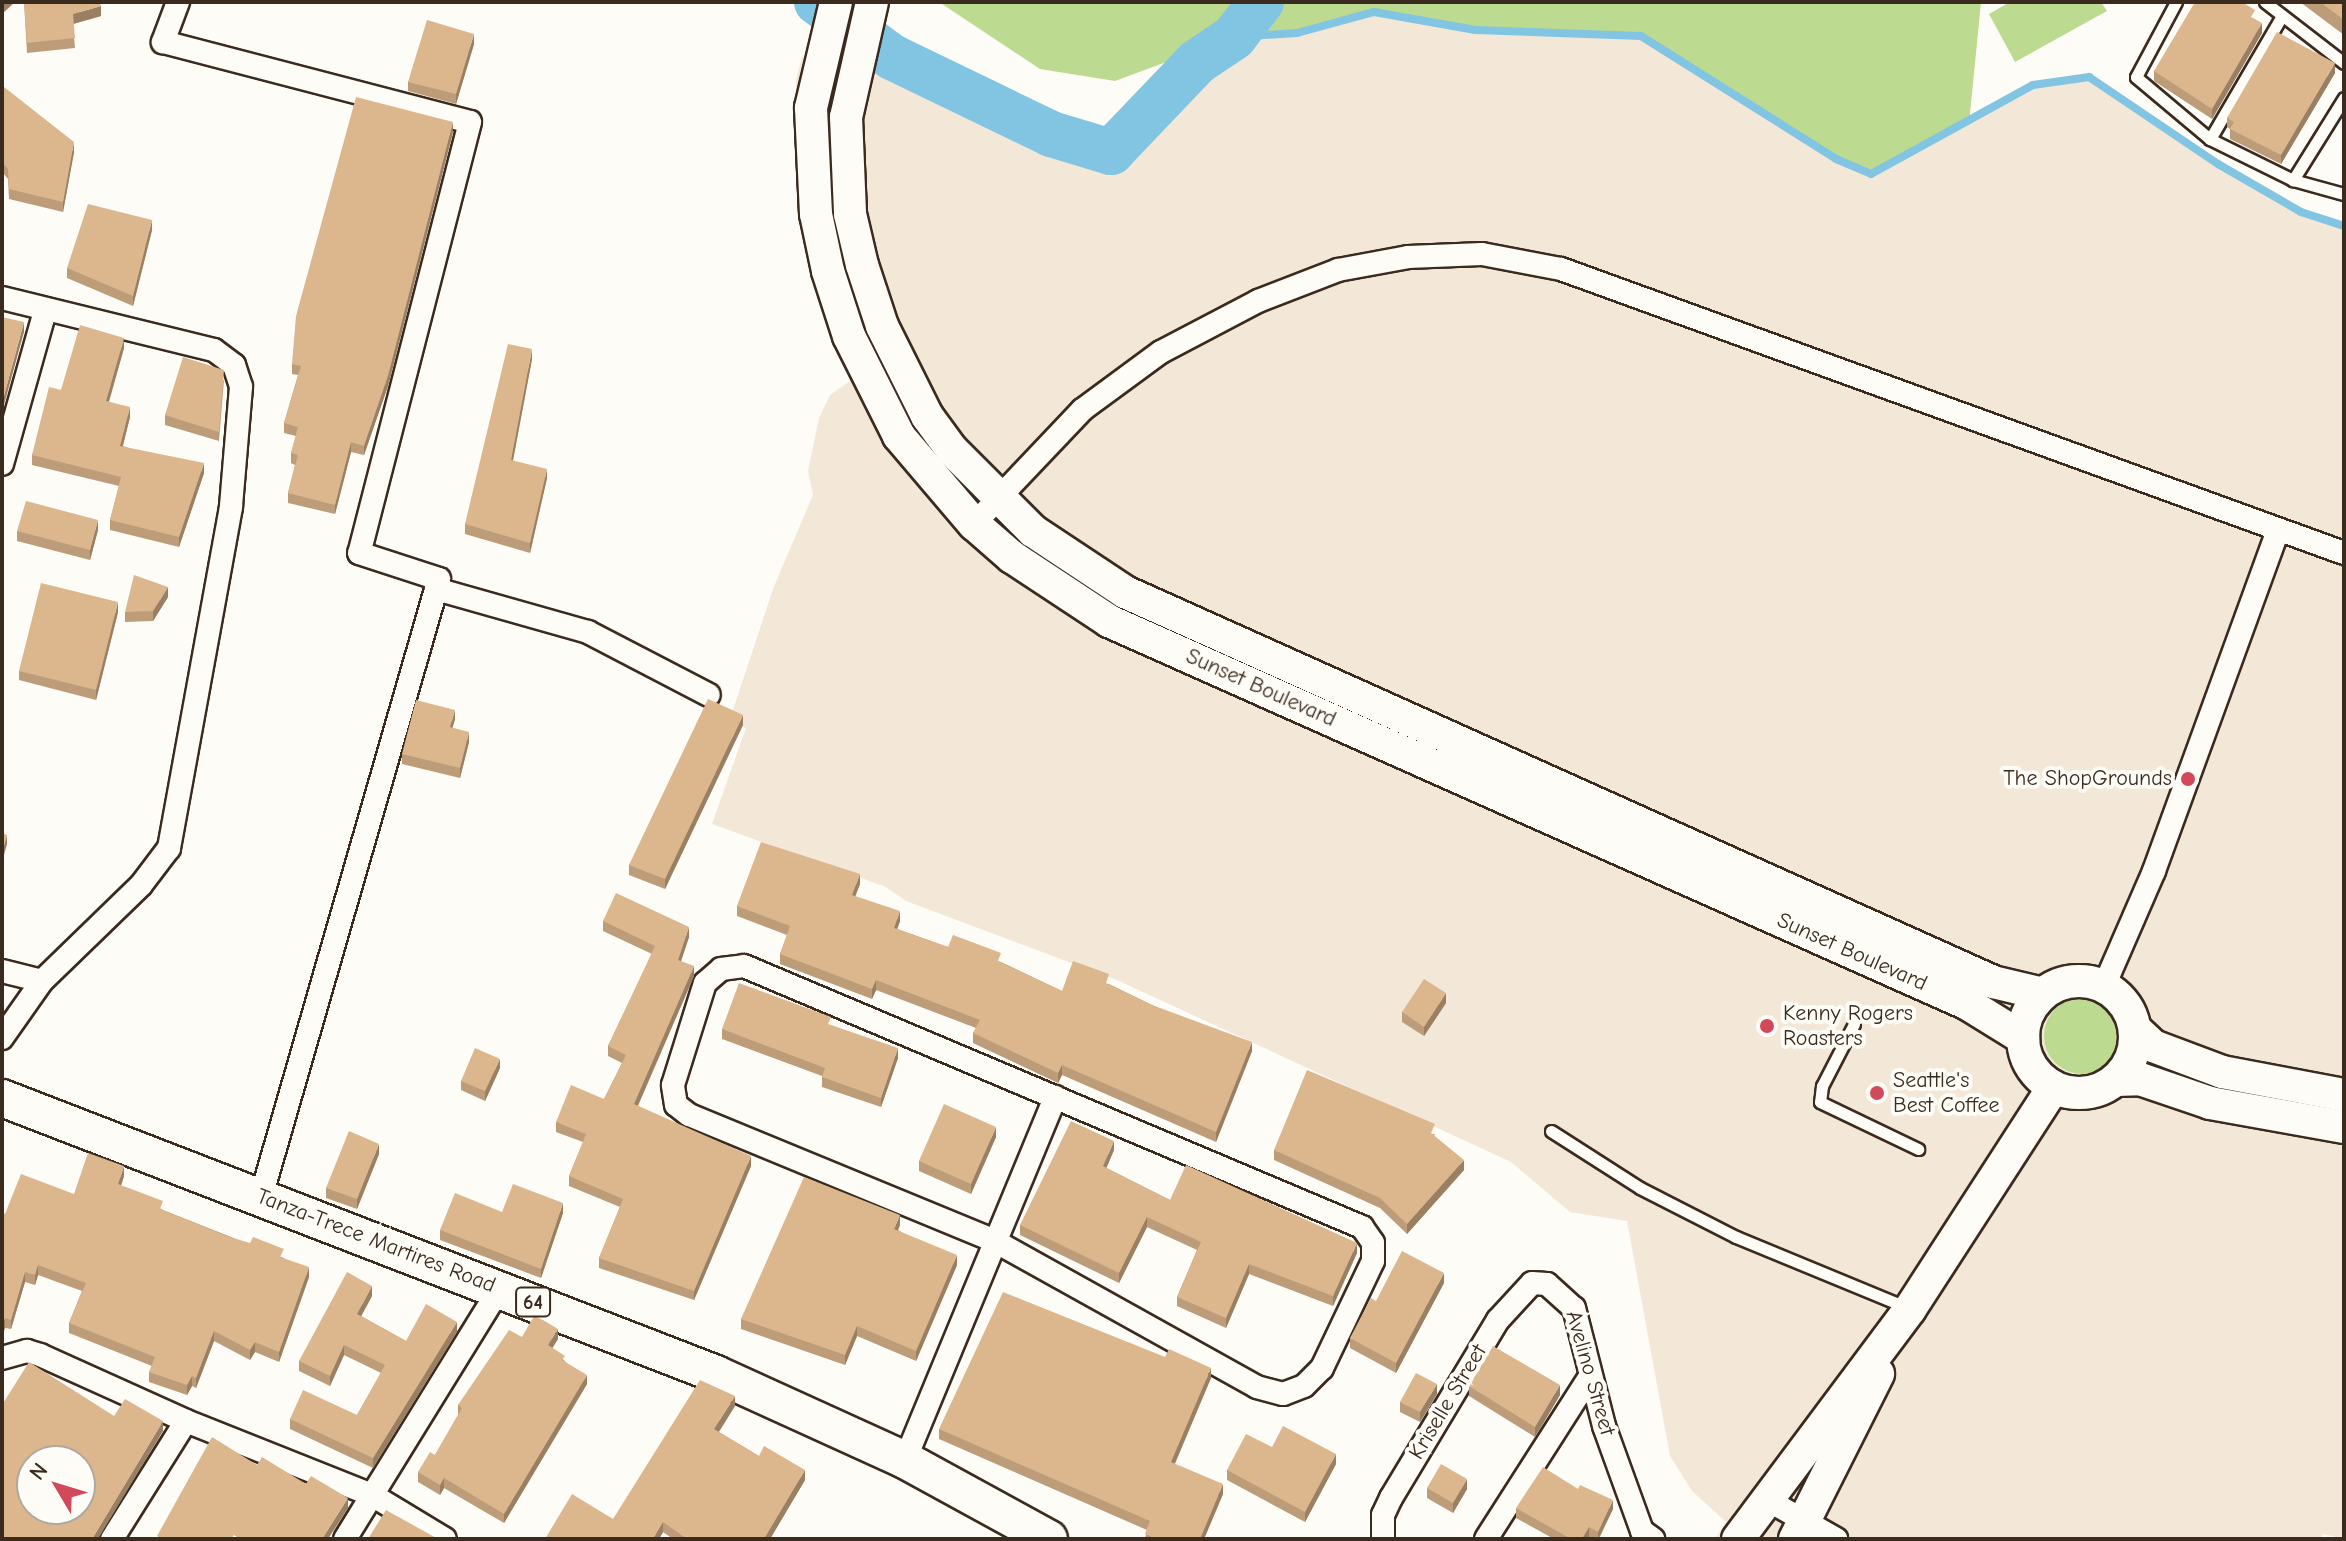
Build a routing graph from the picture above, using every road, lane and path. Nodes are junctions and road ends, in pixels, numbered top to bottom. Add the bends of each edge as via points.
1 (178, 2) edge
2 (836, 2) edge
3 (872, 2) edge
4 (2176, 2) edge
5 (2265, 2) edge
6 (2282, 16) junction
7 (2344, 63) edge
8 (2344, 98) edge
9 (2210, 139) junction
10 (2293, 180) junction
11 (2344, 194) edge
12 (2, 298) edge
13 (45, 311) junction
14 (2, 464) edge
15 (998, 498) junction
16 (974, 524) junction
17 (2278, 530) junction
18 (2344, 553) edge
19 (436, 589) junction
20 (709, 695) dead end
21 (2, 971) edge
22 (42, 981) junction
23 (2104, 986) junction
24 (2043, 994) junction
25 (1854, 1024) dead end
26 (2136, 1030) junction
27 (2, 1038) edge
28 (2023, 1038) junction
29 (2116, 1080) junction
30 (2053, 1088) junction
31 (2344, 1095) edge
32 (1055, 1097) junction
33 (2, 1098) edge
34 (2344, 1127) edge
35 (1551, 1131) dead end
36 (1918, 1149) dead end
37 (261, 1197) junction
38 (995, 1241) junction
39 (1532, 1283) joint
40 (500, 1288) junction
41 (1910, 1309) junction
42 (2, 1358) edge
43 (1589, 1378) junction
44 (186, 1421) junction
45 (905, 1460) junction
46 (372, 1495) junction
47 (1766, 1499) junction
48 (1800, 1532) edge
49 (1382, 1536) edge
50 (1643, 1536) edge
51 (112, 1539) edge
52 (345, 1539) edge
53 (445, 1539) edge
54 (1049, 1539) edge
55 (1486, 1539) edge
56 (1738, 1539) edge
57 (1836, 1539) edge

1 - 19 street via 163,42 470,122 359,553 439,579
2 - 16 main road, Sunset Boulevard via 811,108 816,214 849,336 899,436
3 - 15 main road, Sunset Boulevard via 846,117 850,214 882,326 927,416
4 - 9 lane via 2136,77
5 - 6 lane
6 - 7 lane
6 - 9 lane
8 - 10 lane
9 - 10 lane
10 - 11 lane
12 - 13 street
13 - 14 street
13 - 22 street via 214,350 234,365 241,387 231,507 169,848 141,885
15 - 16 street
15 - 17 street via 1082,410 1161,352 1258,301 1338,270 1408,257 1482,254 1561,269
15 - 24 main road, Sunset Boulevard via 1033,531 1125,592 1993,982
16 - 28 main road, Sunset Boulevard via 1012,557 1109,621 1968,1004
17 - 18 street
17 - 23 street via 2154,871
19 - 20 street via 588,632
19 - 37 street
21 - 22 street
22 - 27 street
23 - 24 main road via 2066,982
23 - 26 main road via 2125,1004
24 - 28 main road via 2028,1014
25 - 36 lane via 1822,1086 1820,1102
26 - 29 main road via 2132,1057
26 - 31 main road via 2153,1046 2222,1072
28 - 30 main road via 2031,1067
29 - 30 main road via 2092,1092
29 - 34 main road via 2140,1079 2210,1103
30 - 41 main road
32 - 38 street
32 - 38 street via 744,966 721,969 705,983 673,1085 676,1105 689,1115
32 - 38 street via 1362,1227 1373,1243 1373,1261 1322,1368 1304,1386 1283,1394 1257,1387
33 - 37 main road, Tanza-Trece Martires Road / 64
35 - 41 lane via 1640,1188 1736,1237
37 - 40 main road, Tanza-Trece Martires Road / 64
38 - 45 street
39 - 43 street, Avelino Street via 1547,1284 1574,1308
39 - 49 street, Kriselle Street via 1498,1320 1391,1498
40 - 45 main road, Tanza-Trece Martires Road / 64 via 716,1374
40 - 46 street
41 - 47 main road
41 - 48 main road
42 - 44 street via 27,1351 40,1355
43 - 50 street, Avelino Street
43 - 55 street
44 - 46 street
44 - 51 street
45 - 54 main road, Tanza-Trece Martires Road / 64
46 - 52 street
46 - 53 street
47 - 48 street
47 - 56 main road
48 - 57 street

